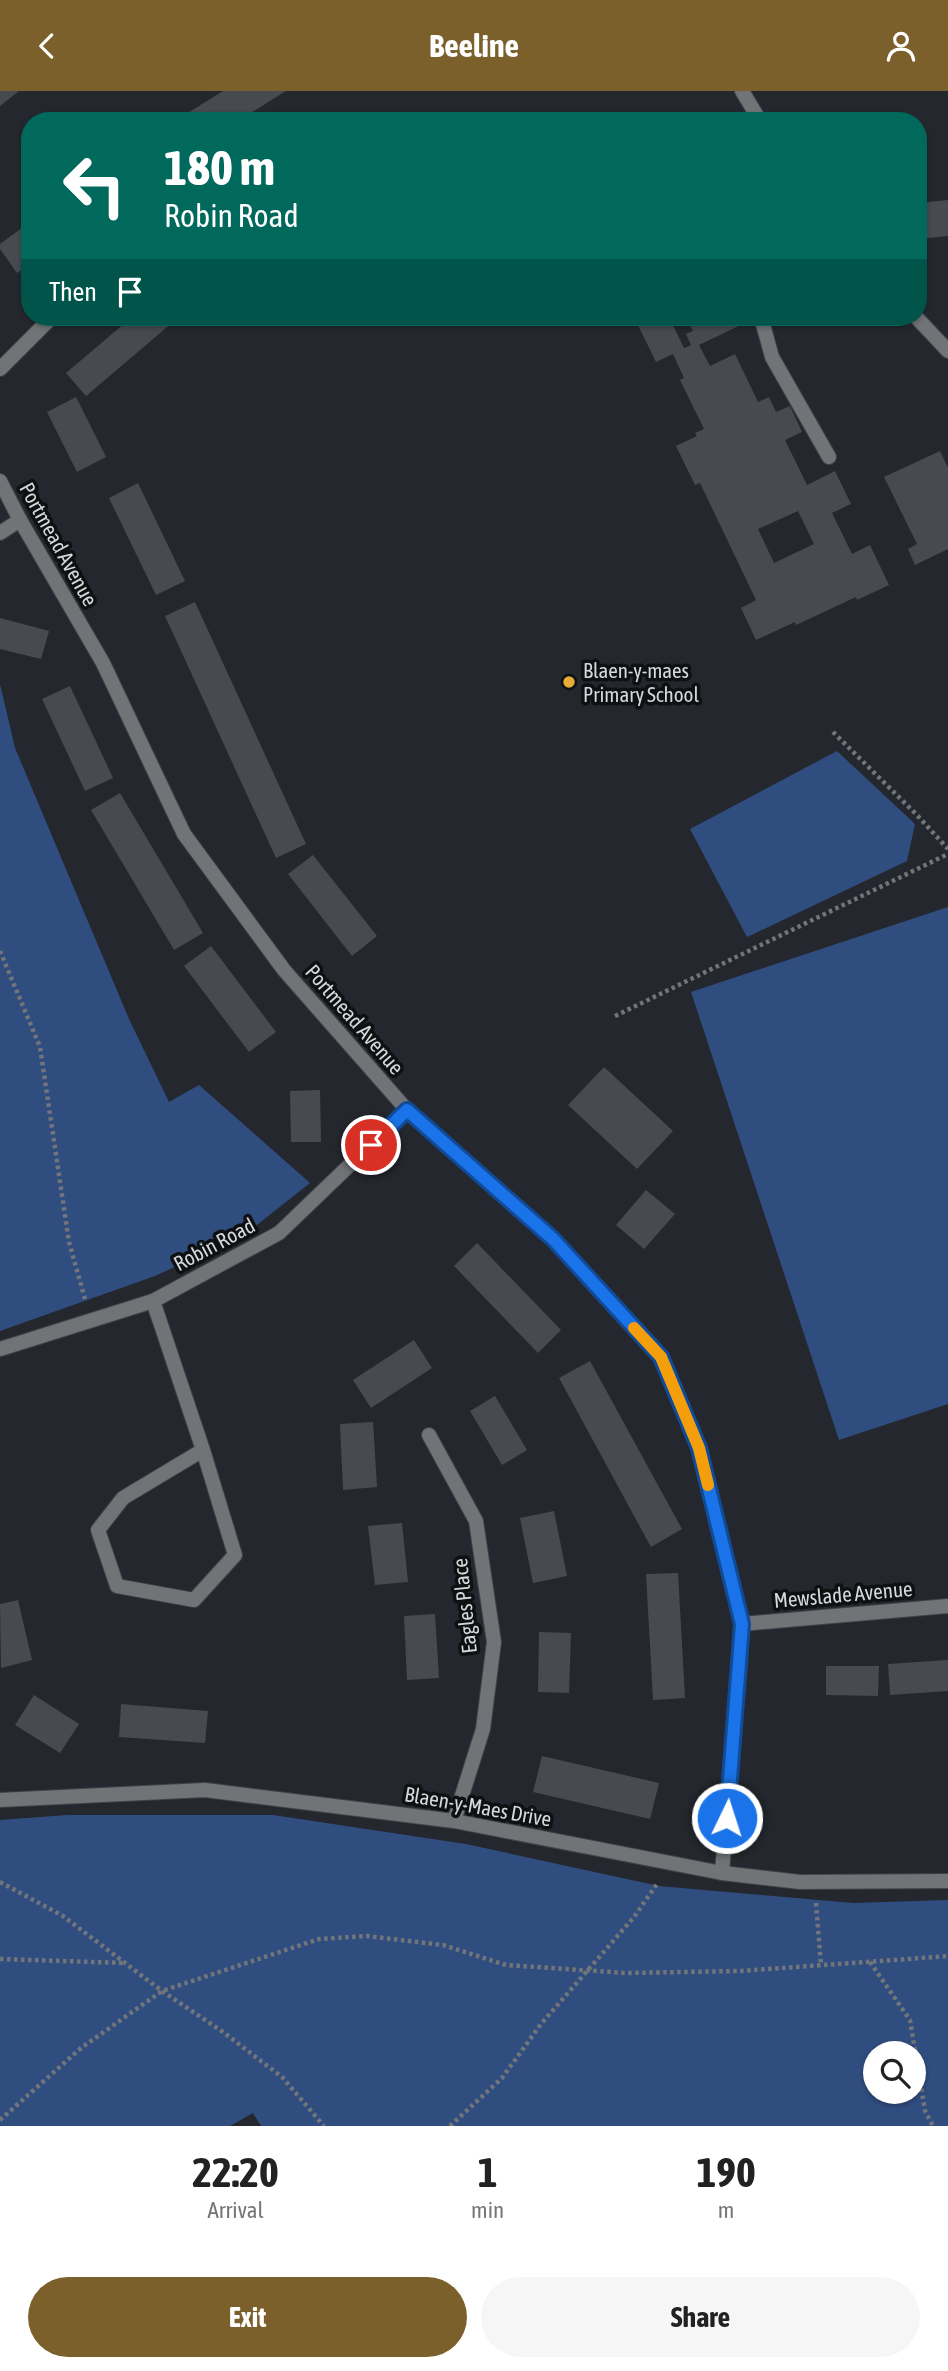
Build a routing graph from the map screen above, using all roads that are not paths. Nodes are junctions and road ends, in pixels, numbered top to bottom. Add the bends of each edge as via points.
1 (742, 91) edge
2 (755, 112) edge
3 (43, 326) edge
4 (764, 326) edge
5 (926, 326) edge
6 (945, 342) edge
7 (0, 369) edge
8 (829, 457) dead end
9 (0, 481) edge
10 (20, 520) junction
11 (0, 533) edge
12 (407, 1110) junction
13 (153, 1301) junction
14 (0, 1349) edge
15 (429, 1435) dead end
16 (204, 1450) junction
17 (948, 1606) edge
18 (742, 1624) junction
19 (0, 1800) edge
20 (454, 1821) junction
21 (722, 1873) junction
22 (948, 1881) edge

1 - 2 street
3 - 7 street
4 - 8 street via 772,356
5 - 6 street
9 - 10 street, Portmead Avenue
10 - 11 street
10 - 12 street, Portmead Avenue via 103,663 184,834 284,970
12 - 13 street, Robin Road via 279,1233
12 - 18 street, Portmead Avenue via 553,1239 661,1357 699,1448
13 - 14 street, Robin Road
13 - 16 street
15 - 20 street, Eagles Place via 476,1521 494,1642 483,1730
16 - 16 street via 235,1555 194,1600 117,1587 98,1530 123,1498
17 - 18 street, Mewslade Avenue
18 - 21 street, Portmead Avenue
19 - 20 street, Blaen-y-Maes Drive via 205,1790
20 - 21 street, Blaen-y-Maes Drive
21 - 22 street, Blaen-y-Maes Drive via 814,1881

